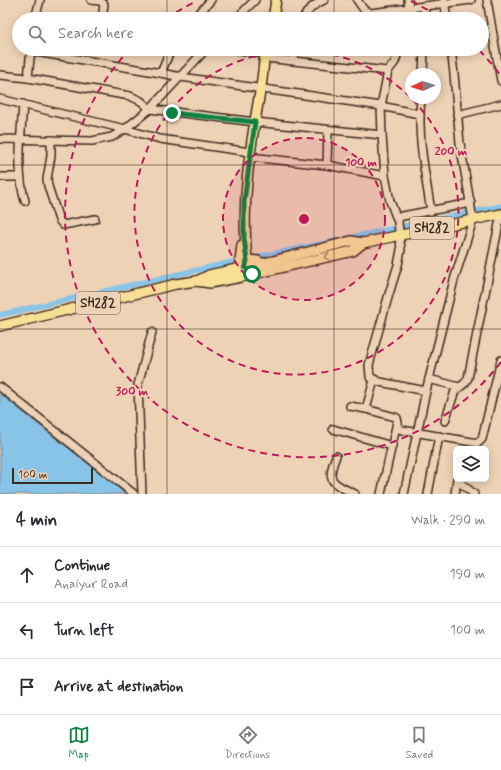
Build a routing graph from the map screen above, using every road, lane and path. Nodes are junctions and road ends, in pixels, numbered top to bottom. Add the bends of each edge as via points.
1 (40, 0) edge
2 (91, 0) edge
3 (211, 0) edge
4 (253, 0) edge
5 (276, 0) edge
6 (324, 0) edge
7 (357, 0) edge
8 (408, 0) edge
9 (471, 0) edge
10 (488, 0) edge
11 (444, 2) edge
12 (425, 6) junction
13 (409, 8) junction
14 (400, 10) joint
15 (37, 12) edge
16 (103, 12) edge
17 (200, 12) edge
18 (242, 12) edge
19 (273, 12) edge
20 (306, 12) edge
21 (369, 12) edge
22 (381, 12) edge
23 (425, 12) edge
24 (446, 12) edge
25 (30, 56) edge
26 (66, 56) edge
27 (168, 56) edge
28 (200, 56) edge
29 (265, 56) edge
30 (274, 56) edge
31 (294, 56) edge
32 (397, 56) edge
33 (424, 56) edge
34 (452, 56) edge
35 (293, 60) junction
36 (423, 68) edge
37 (388, 71) junction
38 (161, 72) junction
39 (0, 75) edge
40 (181, 77) junction
41 (28, 78) junction
42 (501, 81) edge
43 (261, 89) junction
44 (0, 99) edge
45 (23, 104) junction
46 (420, 104) edge
47 (501, 104) edge
48 (381, 106) junction
49 (150, 109) junction
50 (419, 114) junction
51 (457, 115) junction
52 (255, 122) junction
53 (125, 129) junction
54 (328, 130) junction
55 (382, 135) junction
56 (0, 139) edge
57 (21, 140) junction
58 (51, 140) junction
59 (250, 155) junction
60 (327, 165) junction
61 (385, 176) junction
62 (0, 177) edge
63 (20, 177) junction
64 (25, 201) dead end
65 (471, 203) junction
66 (431, 211) junction
67 (501, 214) edge
68 (95, 219) dead end
69 (473, 219) junction
70 (398, 220) junction
71 (400, 232) junction
72 (296, 260) junction
73 (244, 261) junction
74 (252, 274) junction
75 (241, 277) junction
76 (196, 281) junction
77 (0, 326) edge
78 (152, 332) dead end
79 (501, 360) edge
80 (430, 379) junction
81 (374, 380) junction
82 (0, 387) edge
83 (459, 387) junction
84 (426, 391) junction
85 (350, 406) dead end
86 (366, 409) junction
87 (397, 421) junction
88 (445, 421) dead end
89 (333, 429) dead end
90 (418, 432) junction
91 (439, 436) junction
92 (464, 441) junction
93 (392, 446) junction
94 (463, 446) edge
95 (336, 456) dead end
96 (457, 482) edge
97 (460, 482) edge
98 (134, 494) edge
99 (142, 494) edge
100 (355, 494) edge
101 (381, 494) edge
102 (404, 494) edge
103 (428, 494) edge
104 (455, 494) edge
105 (474, 494) edge

1 - 15 street
2 - 16 street via 104,4
3 - 17 street
4 - 18 street
5 - 19 main road
6 - 20 street via 314,4
7 - 21 street
8 - 13 street
9 - 11 street
10 - 42 street
11 - 12 street
11 - 24 street
12 - 13 street
12 - 23 street
13 - 14 street
14 - 22 street
25 - 41 street
26 - 38 street
27 - 38 street
28 - 40 street
29 - 43 main road
30 - 35 street
31 - 35 street
32 - 37 street
33 - 36 street
34 - 51 street
35 - 37 street
37 - 48 street
38 - 40 street
39 - 41 street
40 - 43 street
40 - 49 street
41 - 49 street via 130,96
43 - 48 street
43 - 52 main road
44 - 45 street
45 - 53 street
45 - 57 street
46 - 50 street
47 - 51 street
48 - 50 street
48 - 55 street
49 - 52 street
49 - 53 street
50 - 66 street
51 - 65 street
52 - 54 street
52 - 59 main road
53 - 58 street via 112,137 98,140
53 - 59 street via 160,139
54 - 55 street
54 - 60 street
55 - 61 street
56 - 57 street
57 - 58 street
57 - 63 street
58 - 68 street via 47,179 58,220 63,225
59 - 60 street
59 - 73 main road via 244,202
60 - 61 street
61 - 70 street via 392,209
62 - 63 street
63 - 64 street
65 - 66 street
65 - 69 street
66 - 70 street
67 - 69 main road, SH282
67 - 83 street via 468,378
69 - 71 main road, SH282
69 - 80 street via 454,280
70 - 71 street
71 - 72 main road, SH282 via 363,243 351,241
71 - 81 street via 400,258 369,365 370,377
72 - 73 main road, SH282
72 - 74 main road, SH282
73 - 74 main road
73 - 75 main road
73 - 76 main road, SH282
74 - 75 main road, SH282
75 - 76 main road, SH282 via 210,282
76 - 77 main road, SH282
78 - 99 street via 138,385
79 - 92 street via 482,439 478,443
80 - 83 street
80 - 84 street
81 - 84 street
81 - 86 street
82 - 98 street
83 - 88 street via 453,395
84 - 90 street
85 - 86 street
86 - 87 street via 395,417
87 - 90 street via 399,429
87 - 93 street
89 - 93 street
90 - 91 street
90 - 102 street
91 - 92 street
91 - 103 street
92 - 94 street
93 - 101 street
95 - 100 street via 331,469 332,481
96 - 104 street
97 - 105 street

